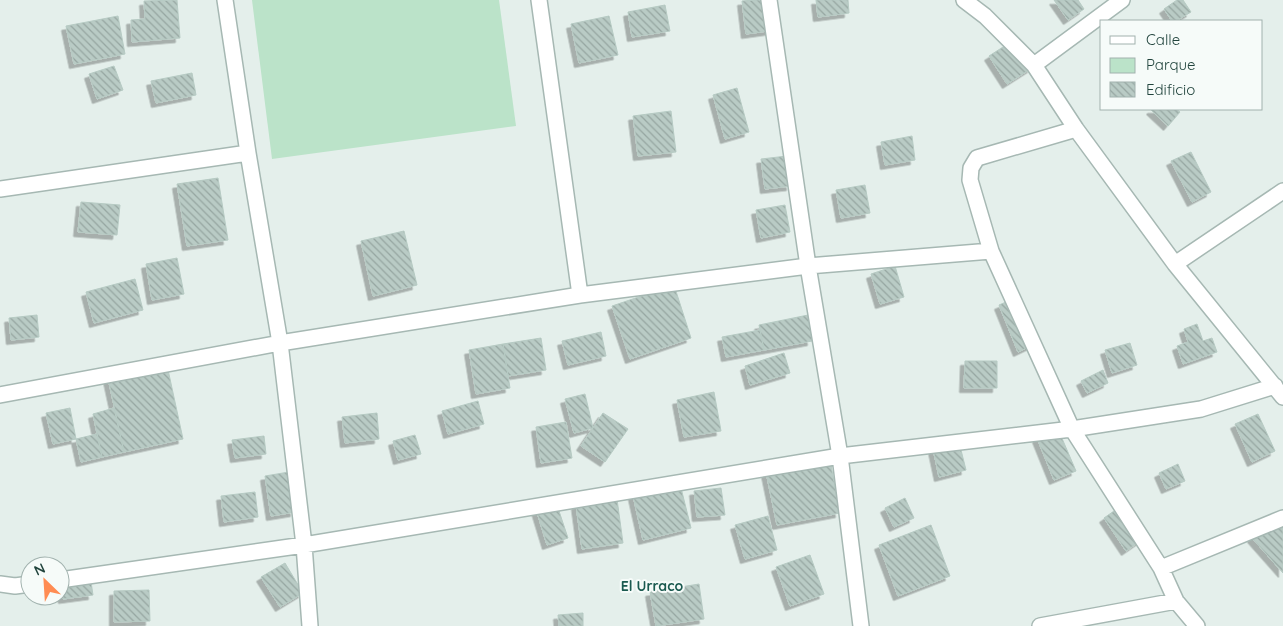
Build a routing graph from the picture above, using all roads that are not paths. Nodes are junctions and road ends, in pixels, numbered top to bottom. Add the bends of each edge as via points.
1 (225, 0) edge
2 (539, 0) edge
3 (769, 0) edge
4 (964, 0) edge
5 (1122, 0) edge
6 (1034, 65) junction
7 (1076, 129) junction
8 (248, 153) junction
9 (0, 189) edge
10 (1283, 191) edge
11 (991, 251) junction
12 (1175, 264) junction
13 (808, 266) junction
14 (580, 295) junction
15 (280, 344) junction
16 (1279, 391) edge
17 (0, 395) edge
18 (1072, 429) junction
19 (840, 456) junction
20 (1283, 518) edge
21 (304, 545) junction
22 (1161, 568) junction
23 (70, 579) edge
24 (0, 584) edge
25 (20, 585) edge
26 (1176, 601) junction
27 (310, 626) edge
28 (861, 626) edge
29 (1040, 626) edge
30 (1197, 626) edge

1 - 8 street
2 - 14 street
3 - 13 street
4 - 6 street via 985,16
5 - 6 street
6 - 7 street
7 - 11 street via 977,158 970,168 970,180
7 - 12 street
8 - 9 street
8 - 15 street
10 - 12 street
11 - 13 street
11 - 18 street
12 - 16 street
13 - 14 street
13 - 19 street
14 - 15 street
15 - 17 street
15 - 21 street
16 - 18 street via 1202,410
18 - 19 street
18 - 22 street
19 - 21 street
19 - 28 street
20 - 22 street
21 - 23 street
21 - 27 street
22 - 26 street
24 - 25 street
26 - 29 street
26 - 30 street

